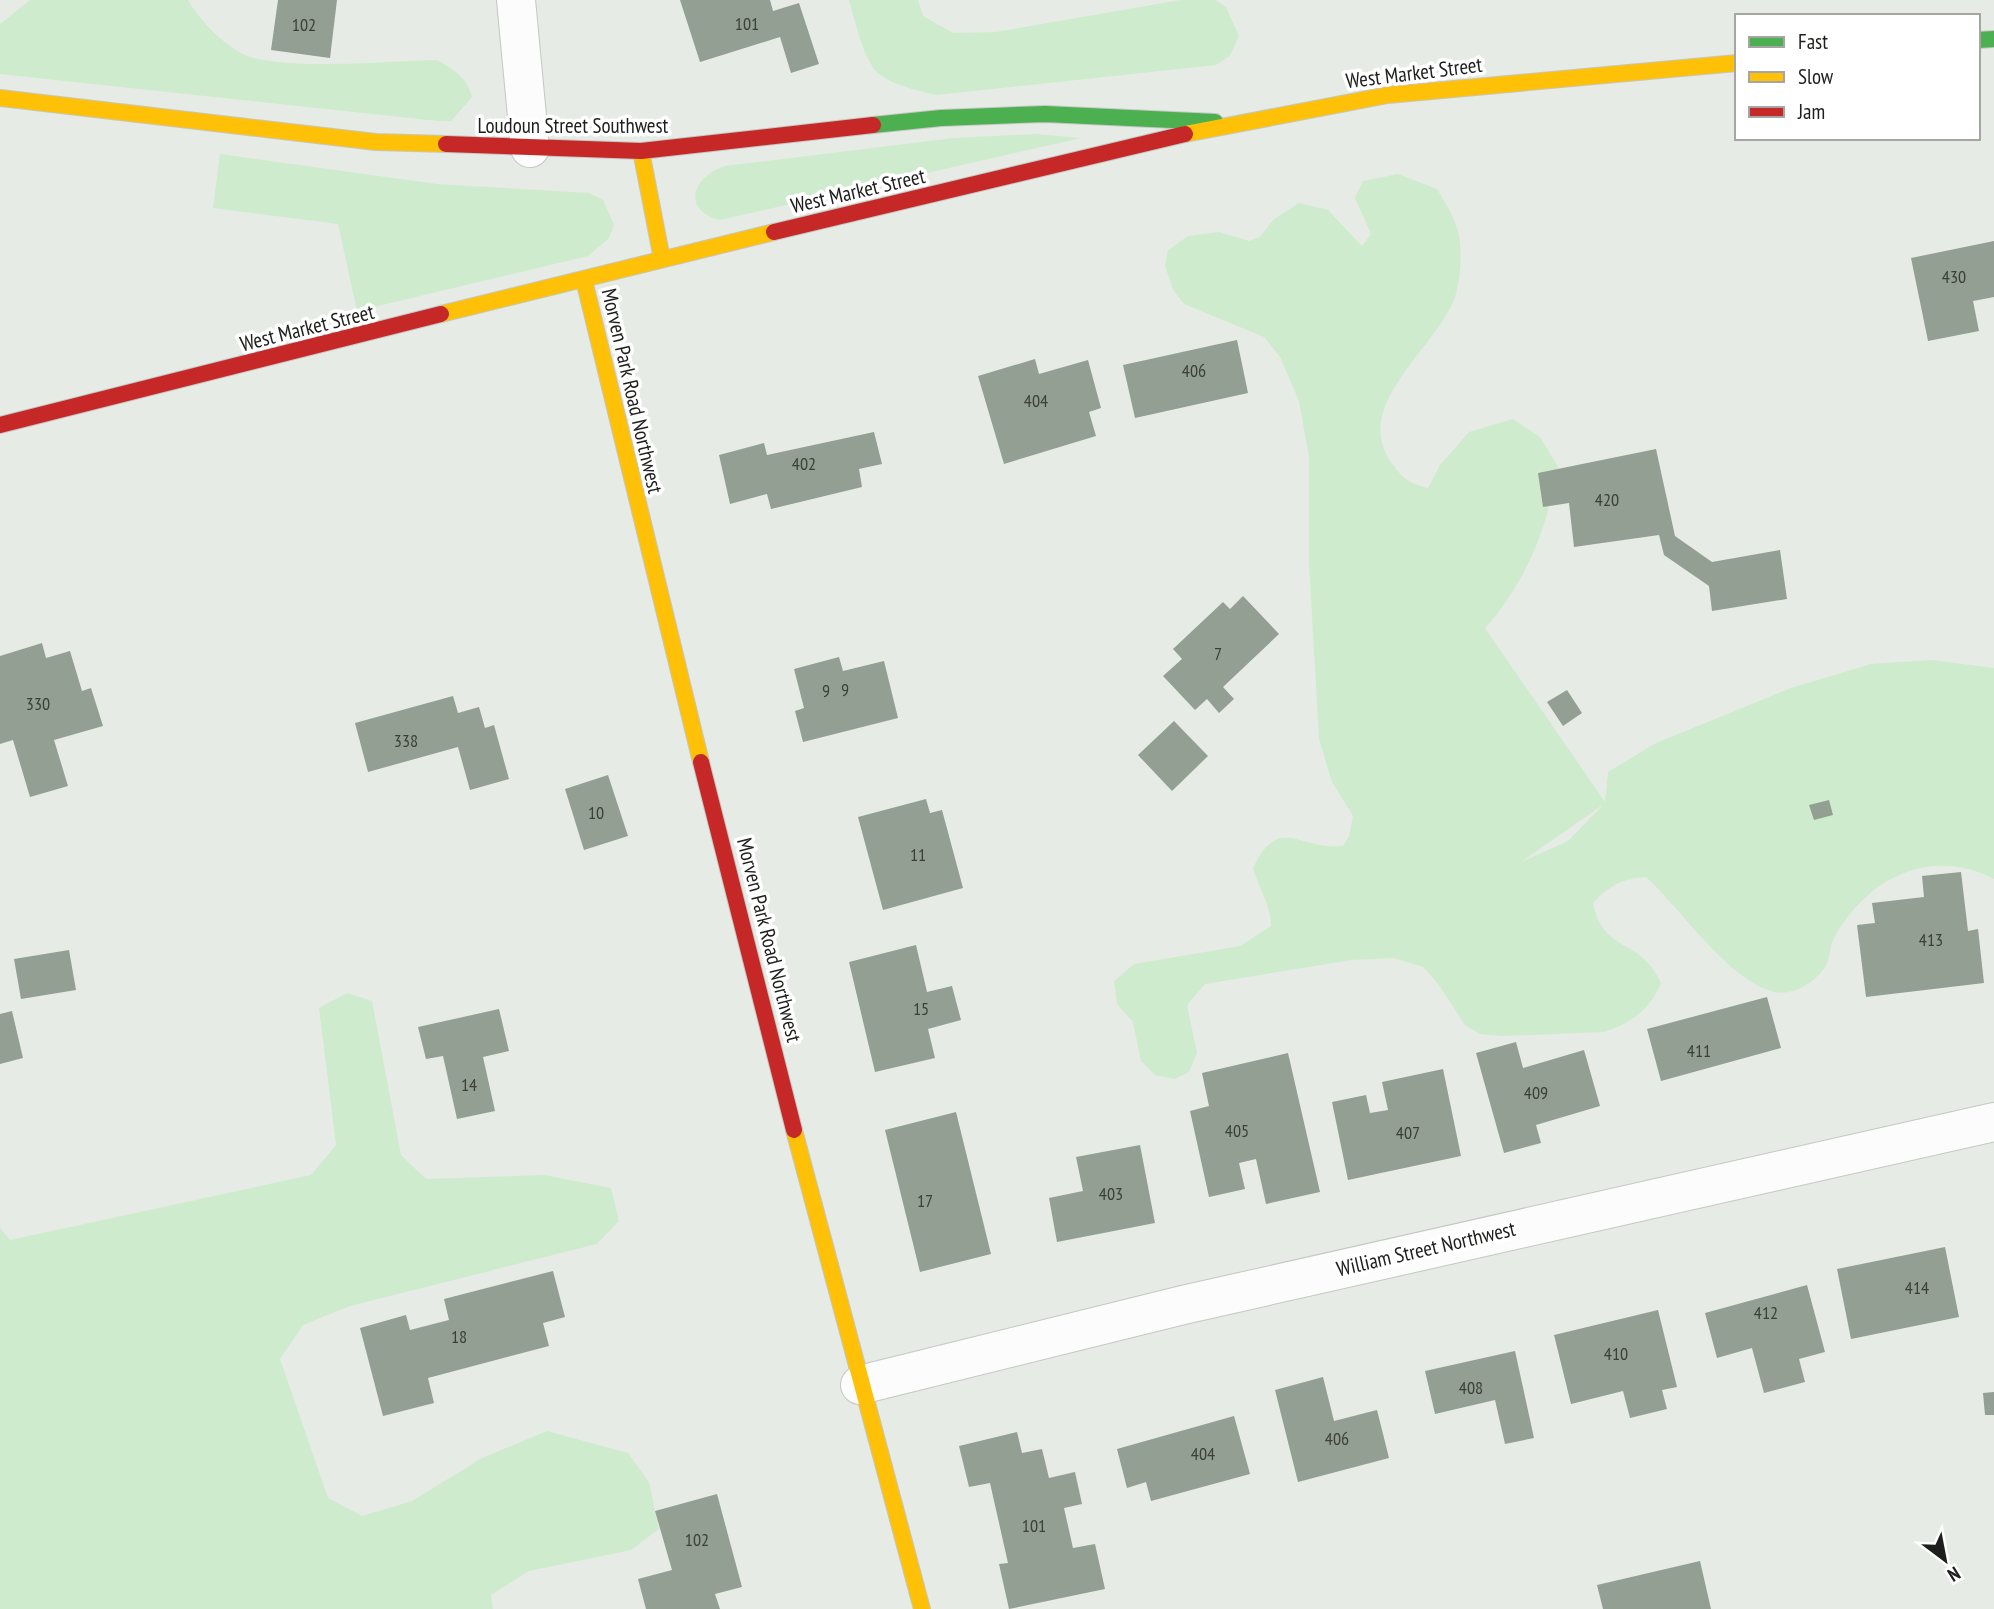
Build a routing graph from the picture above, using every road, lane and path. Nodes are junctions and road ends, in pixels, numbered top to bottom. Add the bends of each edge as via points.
1 (516, 0) edge
2 (1735, 63) edge
3 (0, 98) edge
4 (1231, 123) junction
5 (530, 148) junction
6 (641, 152) junction
7 (663, 259) junction
8 (584, 280) junction
9 (0, 425) edge
10 (1994, 1122) edge
11 (860, 1385) junction
12 (922, 1609) edge

1 - 5 street
2 - 4 main road, West Market Street via 1388,95
3 - 5 main road, Loudoun Street Southwest via 376,142
4 - 6 main road, Loudoun Street Southwest via 1045,114 941,118
4 - 7 main road, West Market Street
5 - 6 main road, Loudoun Street Southwest
6 - 7 main road
7 - 8 main road, West Market Street
8 - 9 main road, West Market Street
8 - 11 main road, Morven Park Road Northwest via 667,627
10 - 11 street, William Street Northwest via 1251,1289
11 - 12 main road, Morven Park Road Northwest

